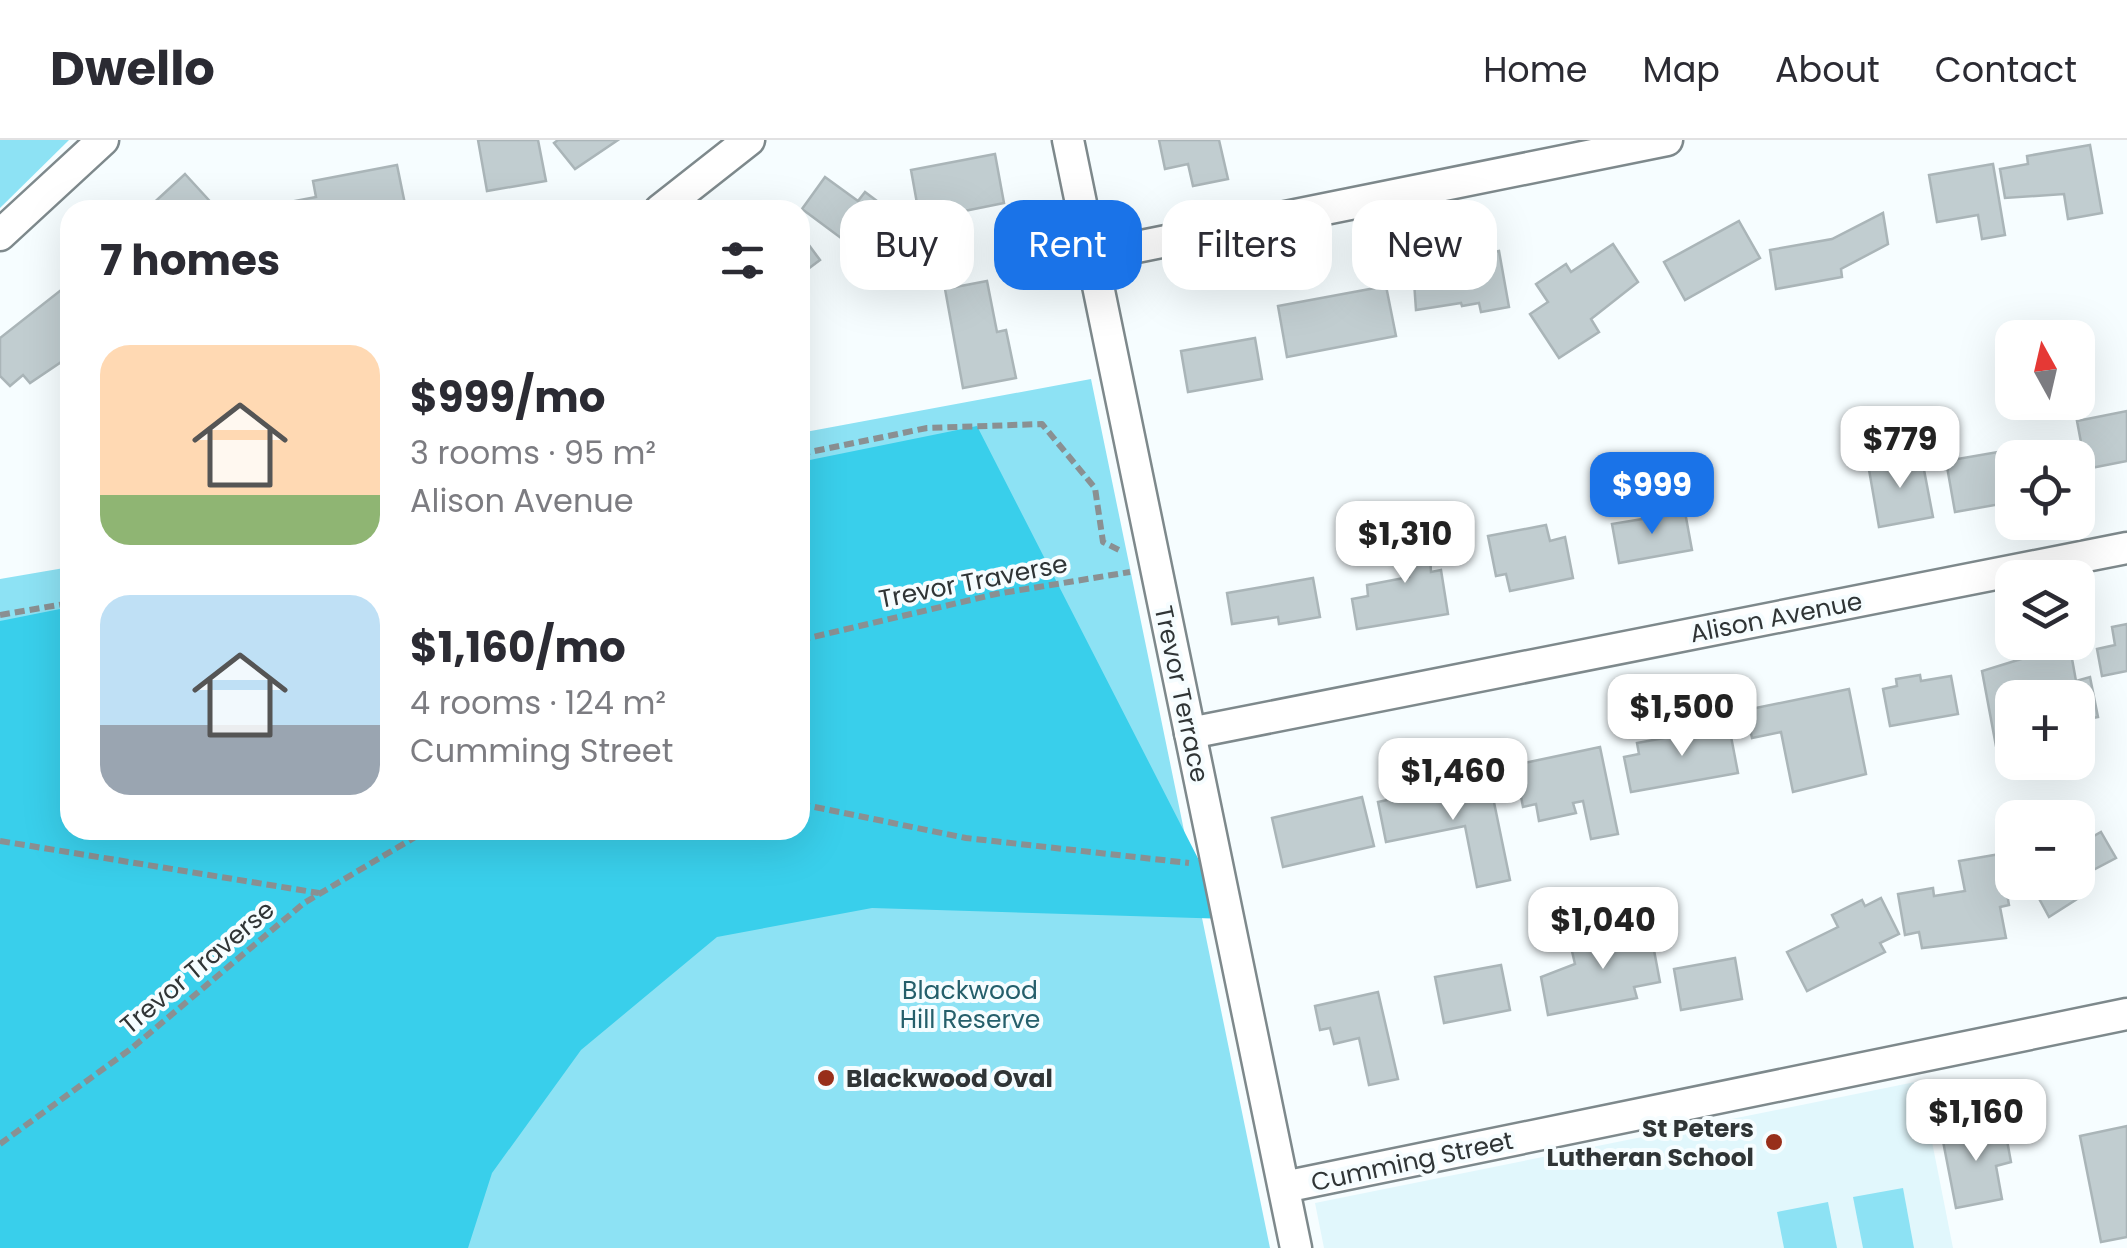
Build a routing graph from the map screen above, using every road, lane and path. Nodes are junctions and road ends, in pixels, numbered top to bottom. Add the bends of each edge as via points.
1 (103, 140) edge
2 (748, 140) edge
3 (1068, 140) edge
4 (1667, 140) edge
5 (673, 200) edge
6 (1080, 200) edge
7 (0, 235) edge
8 (1142, 246) edge
9 (1099, 290) edge
10 (810, 452) edge
11 (2127, 548) edge
12 (1156, 568) junction
13 (60, 605) edge
14 (0, 616) edge
15 (810, 638) edge
16 (1190, 733) junction
17 (810, 806) edge
18 (410, 840) edge
19 (0, 841) edge
20 (1218, 866) junction
21 (322, 893) junction
22 (2127, 1014) edge
23 (0, 1144) edge
24 (1284, 1187) junction
25 (1296, 1248) edge

1 - 7 street
2 - 5 street
3 - 6 street, Trevor Terrace
4 - 8 street
9 - 12 street, Trevor Terrace
10 - 12 path via 927,428 1042,424 1095,488 1103,542
11 - 16 street, Alison Avenue
12 - 15 path, Trevor Traverse via 996,594
12 - 16 street, Trevor Terrace
13 - 14 path
16 - 20 street, Trevor Terrace
17 - 20 path via 966,838
18 - 21 path, Trevor Traverse
19 - 21 path
20 - 24 street, Trevor Terrace
21 - 23 path, Trevor Traverse via 132,1048
22 - 24 street, Cumming Street
24 - 25 street, Trevor Terrace

